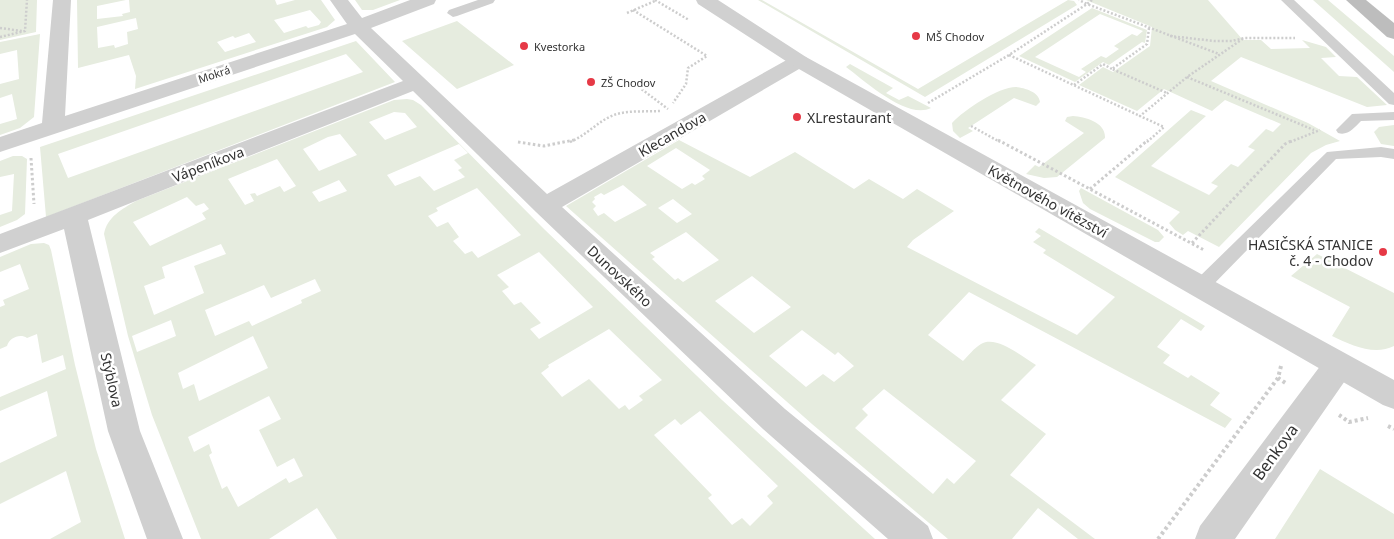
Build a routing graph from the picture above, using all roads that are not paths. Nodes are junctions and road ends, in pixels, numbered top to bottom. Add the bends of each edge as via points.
1 (62, 0) edge
2 (339, 0) edge
3 (426, 0) edge
4 (489, 0) edge
5 (705, 0) edge
6 (1288, 0) edge
7 (1355, 0) edge
8 (453, 14) dead end
9 (358, 26) junction
10 (1394, 33) edge
11 (799, 62) junction
12 (416, 83) junction
13 (1394, 101) edge
14 (1394, 116) edge
15 (53, 127) junction
16 (1343, 130) road end
17 (0, 145) edge
18 (1394, 154) edge
19 (545, 206) junction
20 (74, 216) junction
21 (0, 244) edge
22 (1200, 287) junction
23 (1338, 366) junction
24 (1394, 396) edge
25 (165, 539) edge
26 (915, 539) edge
27 (1213, 539) edge

1 - 15 street
2 - 9 street, Dunovského
3 - 9 street, Mokrá
4 - 8 lane
5 - 11 street, Květnového vítězství
6 - 13 lane
7 - 10 main road
9 - 12 street, Dunovského
9 - 15 street, Mokrá
11 - 19 street, Klecandova
11 - 22 street, Květnového vítězství
12 - 19 street, Dunovského
12 - 20 street, Vápeníkova
14 - 16 lane via 1357,117
15 - 17 street, Mokrá
18 - 22 lane via 1332,155
19 - 26 street, Dunovského via 774,419
20 - 21 street, Vápeníkova
20 - 25 street, Stýblova via 124,431
22 - 23 street, Květnového vítězství
23 - 24 street, Květnového vítězství
23 - 27 street, Benkova

